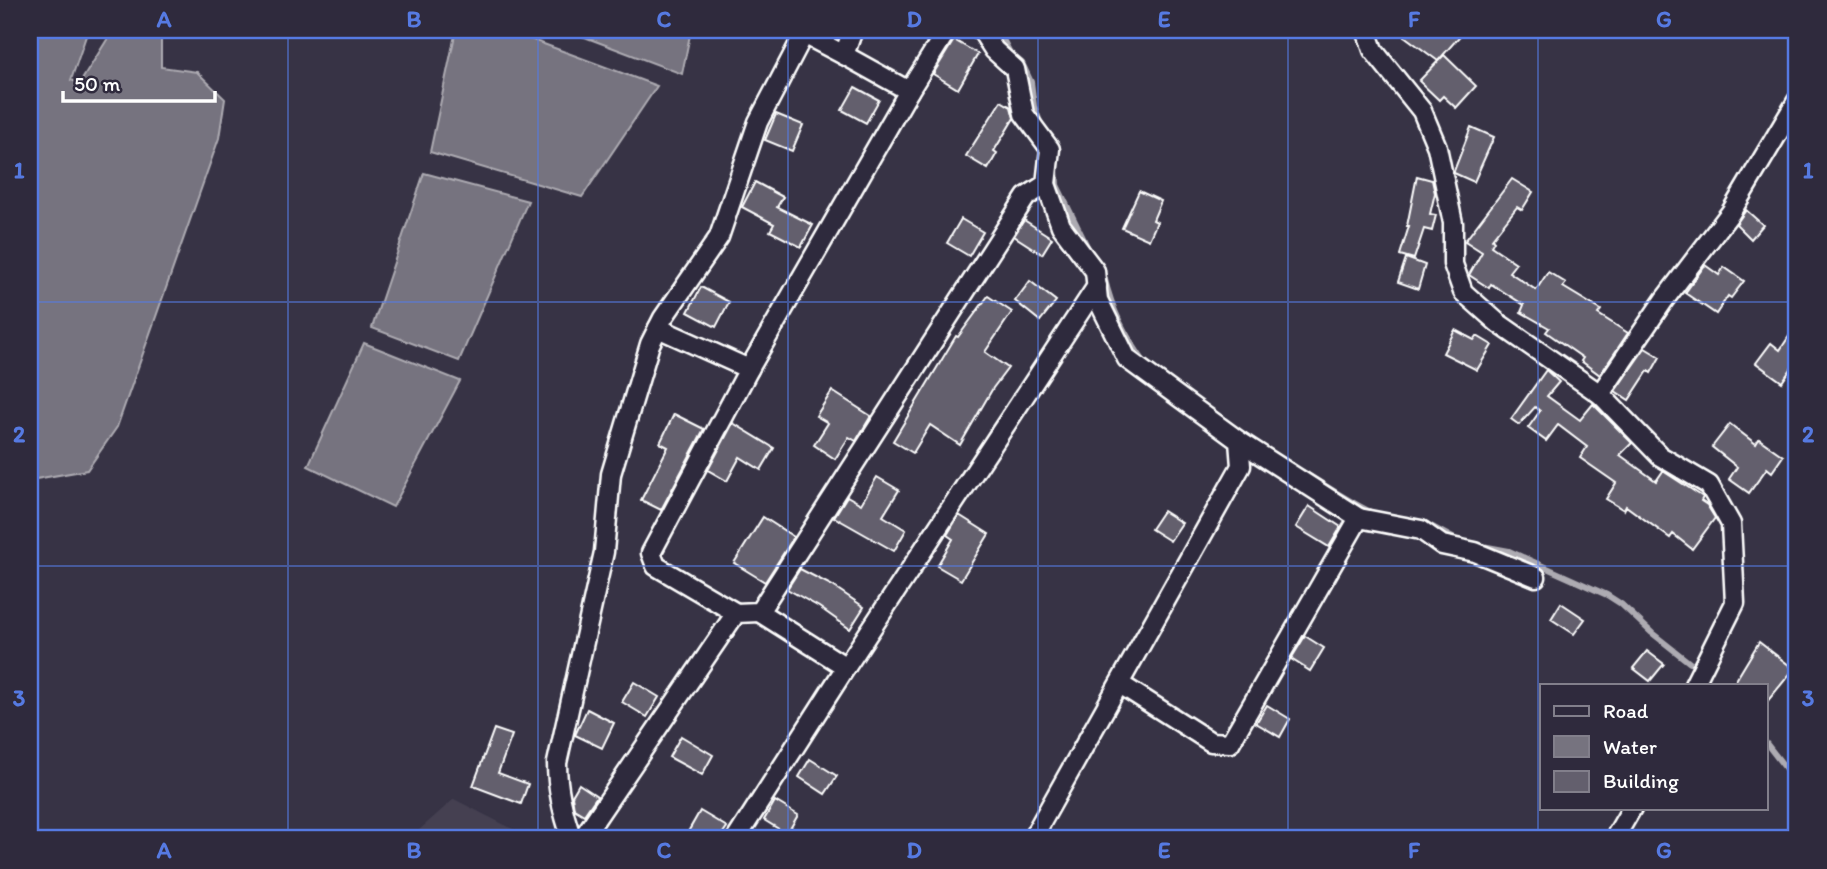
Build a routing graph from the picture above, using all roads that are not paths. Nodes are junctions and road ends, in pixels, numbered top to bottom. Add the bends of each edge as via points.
1 (853, 30) edge
2 (947, 30) edge
3 (981, 30) edge
4 (1366, 30) edge
5 (844, 55) junction
6 (909, 91) junction
7 (1797, 101) edge
8 (1046, 184) junction
9 (1097, 286) junction
10 (658, 328) junction
11 (749, 369) junction
12 (1601, 394) junction
13 (1239, 441) junction
14 (1359, 517) junction
15 (1536, 577) dead end
16 (760, 612) junction
17 (736, 613) junction
18 (846, 667) junction
19 (1120, 684) junction
20 (1694, 684) edge
21 (1631, 810) edge
22 (572, 839) edge
23 (582, 839) edge
24 (736, 839) edge
25 (1032, 839) edge
26 (1614, 839) edge

1 - 5 street
2 - 6 street
3 - 8 street via 1015,69 1024,114 1050,149
4 - 12 street via 1373,50 1422,111 1437,147 1453,223 1453,264 1463,292 1498,323
5 - 6 street
5 - 10 street via 804,34 758,122 719,237
6 - 11 street
7 - 12 street via 1731,212
8 - 9 street via 1061,226 1095,271
8 - 16 street via 1026,197
9 - 13 street via 1098,300 1126,359
9 - 18 street
10 - 11 street
10 - 22 street via 611,474 604,552 557,764 561,803
11 - 17 street via 651,553 656,566
12 - 20 street via 1660,456 1709,485 1731,524 1735,603
13 - 14 street
13 - 19 street via 1241,466
14 - 15 street via 1421,530 1442,545 1475,552
14 - 19 street via 1230,743 1211,741
16 - 17 street
16 - 18 street
17 - 23 street
18 - 24 street
19 - 25 street
21 - 26 street

